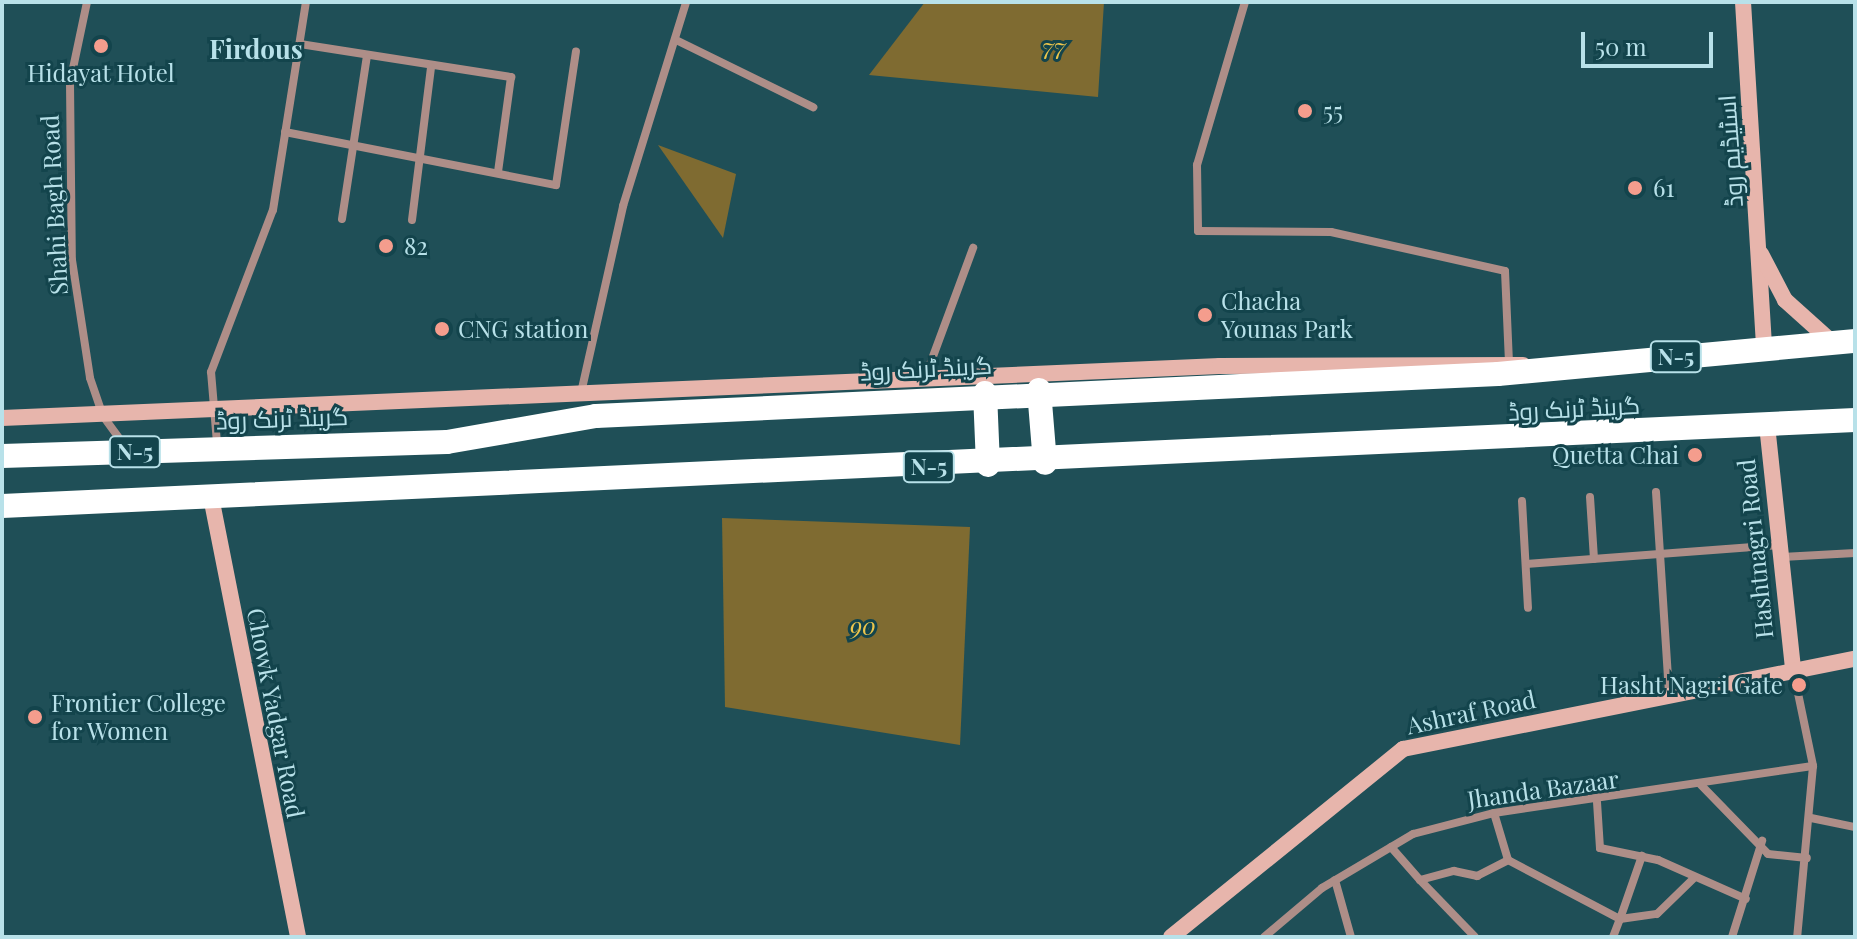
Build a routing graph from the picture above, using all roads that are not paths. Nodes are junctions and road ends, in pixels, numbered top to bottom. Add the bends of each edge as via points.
1 (87, 2) edge
2 (306, 2) edge
3 (686, 2) edge
4 (1245, 2) edge
5 (1743, 2) edge
6 (676, 40) junction
7 (300, 44) junction
8 (576, 51) dead end
9 (367, 56) junction
10 (431, 67) junction
11 (813, 107) dead end
12 (285, 132) junction
13 (353, 145) junction
14 (420, 157) junction
15 (498, 172) junction
16 (342, 219) dead end
17 (412, 220) dead end
18 (973, 248) dead end
19 (1758, 249) junction
20 (1844, 342) edge
21 (1764, 349) junction
22 (1504, 368) junction
23 (925, 379) junction
24 (1039, 390) junction
25 (581, 393) junction
26 (985, 393) junction
27 (213, 413) junction
28 (103, 416) junction
29 (2, 418) edge
30 (1855, 420) edge
31 (1767, 425) junction
32 (217, 443) dead end
33 (125, 446) dead end
34 (2, 456) edge
35 (1045, 458) junction
36 (988, 461) junction
37 (1656, 492) dead end
38 (211, 497) junction
39 (1590, 497) dead end
40 (1522, 501) dead end
41 (2, 506) edge
42 (1776, 552) junction
43 (1855, 553) edge
44 (1660, 554) junction
45 (1594, 559) junction
46 (1526, 564) junction
47 (1528, 608) dead end
48 (1855, 659) edge
49 (1793, 668) junction
50 (1669, 694) junction
51 (1813, 766) junction
52 (1701, 785) junction
53 (1597, 802) junction
54 (1494, 813) junction
55 (1811, 818) junction
56 (1855, 827) edge
57 (1762, 841) junction
58 (1391, 847) junction
59 (1642, 856) junction
60 (1807, 858) junction
61 (1508, 860) junction
62 (1694, 878) junction
63 (1335, 880) junction
64 (1420, 880) junction
65 (1746, 899) junction
66 (1620, 919) junction
67 (298, 937) edge
68 (1171, 937) edge
69 (1264, 937) edge
70 (1351, 937) edge
71 (1475, 937) edge
72 (1613, 937) edge
73 (1732, 937) edge
74 (1797, 937) edge

1 - 28 street, Shahi Bagh Road via 70,83 70,214 90,378
2 - 7 street
3 - 6 street
4 - 22 street via 1197,165 1198,231 1331,232 1505,271
5 - 19 street, اسٹیڈیم روڈ
6 - 11 street
6 - 25 street via 623,206
7 - 9 street
7 - 12 street
8 - 15 street via 556,185
9 - 10 street
9 - 13 street
10 - 14 street
10 - 15 street via 511,77
12 - 13 street
12 - 27 street via 273,210 211,372
13 - 14 street
13 - 16 street
14 - 15 street
14 - 17 street
18 - 23 street
19 - 20 street, اسٹیڈیم روڈ via 1785,300
19 - 21 street, اسٹیڈیم روڈ
20 - 21 highway, گرینڈ ٹرنک روڈ / N-5
21 - 22 highway, گرینڈ ٹرنک روڈ / N-5 via 1535,370
22 - 23 street
22 - 24 highway, گرینڈ ٹرنک روڈ / N-5
23 - 25 street
24 - 26 highway, گرینڈ ٹرنک روڈ / N-5
24 - 35 highway
25 - 27 street
26 - 34 highway, گرینڈ ٹرنک روڈ / N-5 via 596,416 447,442
26 - 36 highway
27 - 28 street
27 - 32 street
28 - 29 street
28 - 33 street, Shahi Bagh Road
30 - 31 highway, گرینڈ ٹرنک روڈ / N-5
31 - 35 highway, گرینڈ ٹرنک روڈ / N-5
31 - 42 street, Hashtnagri Road
35 - 36 highway, گرینڈ ٹرنک روڈ / N-5
36 - 38 highway, گرینڈ ٹرنک روڈ / N-5
37 - 44 street
38 - 41 highway, گرینڈ ٹرنک روڈ / N-5
38 - 67 street, Chowk Yadgar Road
39 - 45 street
40 - 46 street
42 - 43 street
42 - 44 street
42 - 49 street, Hashtnagri Road
44 - 45 street
44 - 50 street
45 - 46 street
46 - 47 street
48 - 49 street, Ashraf Road
49 - 50 street, Ashraf Road
49 - 51 street
50 - 68 street, Ashraf Road via 1403,749
51 - 52 street, Jhanda Bazaar
51 - 55 street
52 - 53 street, Jhanda Bazaar
52 - 57 street
53 - 54 street, Jhanda Bazaar
53 - 59 street via 1600,848
54 - 58 street, Jhanda Bazaar
54 - 61 street
55 - 56 street
55 - 60 street
57 - 60 street via 1773,857
57 - 65 street
58 - 63 street, Jhanda Bazaar
58 - 64 street
59 - 62 street
59 - 66 street
60 - 74 street
61 - 64 street via 1477,876 1454,871
61 - 66 street
62 - 65 street
62 - 66 street via 1657,914
63 - 69 street, Jhanda Bazaar
63 - 70 street
64 - 71 street
65 - 73 street
66 - 72 street

